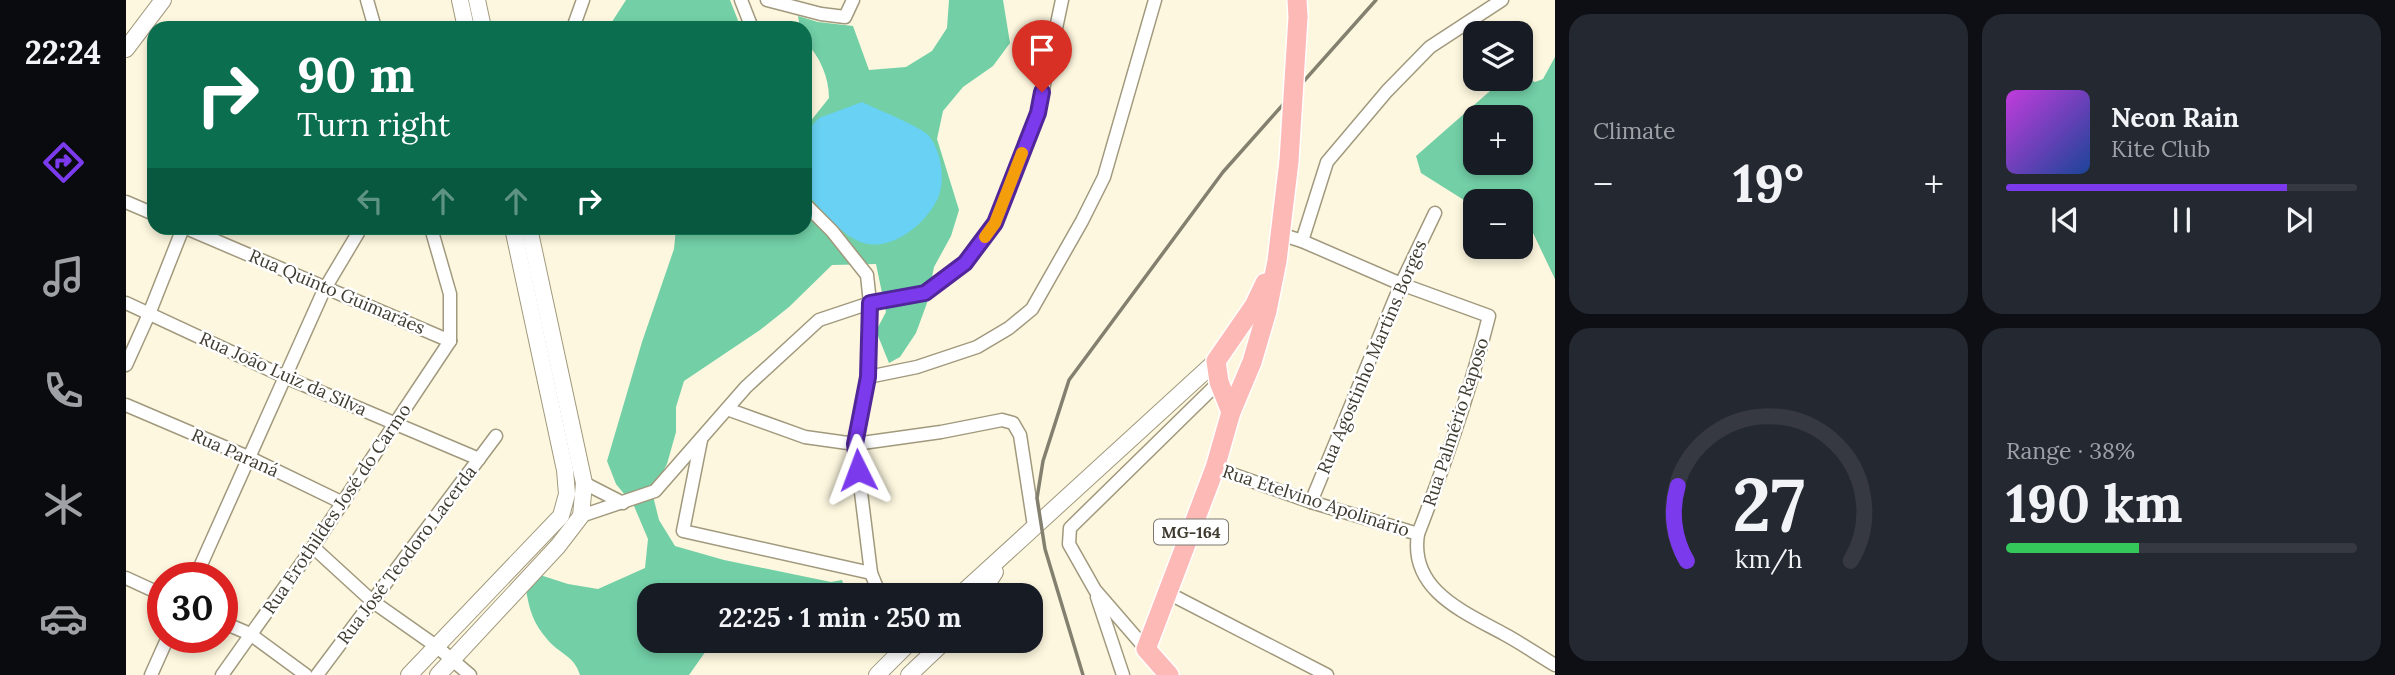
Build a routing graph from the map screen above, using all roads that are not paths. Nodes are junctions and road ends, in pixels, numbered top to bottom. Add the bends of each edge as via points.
1 (163, 0) edge
2 (367, 0) edge
3 (460, 0) edge
4 (477, 0) edge
5 (583, 0) edge
6 (741, 0) edge
7 (767, 0) edge
8 (853, 0) edge
9 (1062, 0) edge
10 (1155, 0) edge
11 (1502, 0) edge
12 (1297, 9) edge
13 (147, 21) edge
14 (147, 21) edge
15 (373, 21) edge
16 (464, 21) edge
17 (482, 21) edge
18 (576, 21) edge
19 (749, 21) edge
20 (126, 49) edge
21 (126, 202) edge
22 (147, 211) edge
23 (812, 212) edge
24 (1435, 213) dead end
25 (1280, 234) junction
26 (181, 235) edge
27 (201, 235) edge
28 (357, 235) edge
29 (433, 235) edge
30 (515, 235) edge
31 (531, 235) edge
32 (1302, 241) junction
33 (1277, 261) junction
34 (1401, 284) junction
35 (326, 286) junction
36 (126, 303) edge
37 (870, 303) junction
38 (149, 314) junction
39 (450, 341) junction
40 (1229, 342) junction
41 (1216, 361) junction
42 (1252, 362) junction
43 (126, 365) edge
44 (285, 377) junction
45 (868, 377) junction
46 (1219, 382) junction
47 (126, 405) edge
48 (727, 409) junction
49 (1231, 412) junction
50 (395, 424) junction
51 (496, 436) dead end
52 (702, 439) junction
53 (855, 444) junction
54 (248, 457) junction
55 (479, 459) junction
56 (1215, 468) junction
57 (584, 483) junction
58 (1311, 502) junction
59 (343, 503) junction
60 (623, 503) junction
61 (581, 516) junction
62 (1034, 526) junction
63 (1418, 534) junction
64 (313, 547) junction
65 (1008, 553) junction
66 (202, 562) edge
67 (871, 573) junction
68 (126, 578) edge
69 (875, 583) edge
70 (974, 583) edge
71 (988, 583) edge
72 (147, 588) edge
73 (1095, 590) junction
74 (1168, 593) junction
75 (372, 601) junction
76 (238, 629) edge
77 (250, 634) junction
78 (436, 646) junction
79 (1146, 649) junction
80 (161, 653) edge
81 (896, 653) edge
82 (932, 653) edge
83 (452, 660) junction
84 (1555, 666) edge
85 (151, 675) edge
86 (222, 675) edge
87 (306, 675) edge
88 (317, 675) edge
89 (410, 675) edge
90 (438, 675) edge
91 (470, 675) edge
92 (877, 675) edge
93 (909, 675) edge
94 (1123, 675) edge
95 (1169, 675) edge
96 (1327, 675) edge

1 - 14 street
2 - 15 street
3 - 16 street
4 - 17 street
5 - 18 street
6 - 19 street
7 - 8 street via 845,17
9 - 37 street via 1038,113 995,223 965,263 925,293
10 - 45 street via 1104,177 1032,309 976,347 917,368
11 - 32 street via 1430,47 1327,162
12 - 25 main road, MG-164, bridge
13 - 20 street
21 - 22 street
23 - 37 street via 867,275
24 - 34 street, Rua Agostinho Martins Borges
25 - 32 street
25 - 33 main road, MG-164
26 - 38 street
27 - 35 street, Rua Quinto Guimarães
28 - 35 street
29 - 39 street via 450,294
30 - 78 street via 565,470 566,494 561,516
31 - 57 street
32 - 34 street
33 - 40 main road, MG-164
33 - 42 main road, MG-164
34 - 58 street, Rua Agostinho Martins Borges
34 - 63 street, Rua Palmério Raposo via 1489,316 1450,452
35 - 39 street, Rua Quinto Guimarães
35 - 44 street
36 - 38 street, Rua João Luiz da Silva
37 - 45 street
37 - 48 street via 819,320
38 - 43 street
38 - 44 street, Rua João Luiz da Silva
39 - 50 street, Rua Erothildes José do Carmo
40 - 41 main road, MG-164
40 - 42 main road
41 - 46 main road
41 - 62 street
42 - 49 main road, MG-164
44 - 50 street, Rua João Luiz da Silva
44 - 54 street
45 - 53 street
46 - 49 main road
46 - 73 street via 1070,528 1069,544
47 - 54 street, Rua Paraná
48 - 52 street
48 - 53 street via 805,437
49 - 56 main road, MG-164
50 - 55 street, Rua João Luiz da Silva
50 - 59 street, Rua Erothildes José do Carmo
51 - 55 street, Rua José Teodoro Lacerda
52 - 60 street via 654,491
52 - 67 street via 683,531
53 - 62 street via 1002,419 1013,423 1020,435
53 - 67 street
54 - 59 street, Rua Paraná
54 - 66 street
55 - 75 street, Rua José Teodoro Lacerda
56 - 58 street, Rua Etelvino Apolinário
56 - 74 main road, MG-164
57 - 60 street
57 - 61 street
58 - 63 street, Rua Etelvino Apolinário
59 - 64 street, Rua Erothildes José do Carmo
60 - 61 street
61 - 83 street
62 - 65 street
63 - 84 street, Rua Palmério Raposo via 1418,558 1424,574 1455,608
64 - 75 street
64 - 77 street, Rua Erothildes José do Carmo
65 - 70 street
65 - 71 street
67 - 69 street
68 - 72 street
73 - 79 street
73 - 94 street
74 - 79 main road, MG-164
74 - 96 street
75 - 78 street
75 - 88 street, Rua José Teodoro Lacerda
76 - 77 street
77 - 86 street, Rua Erothildes José do Carmo
77 - 87 street
78 - 83 street
78 - 89 street
79 - 95 main road
80 - 85 street
81 - 92 street
82 - 93 street
83 - 90 street
83 - 91 street

